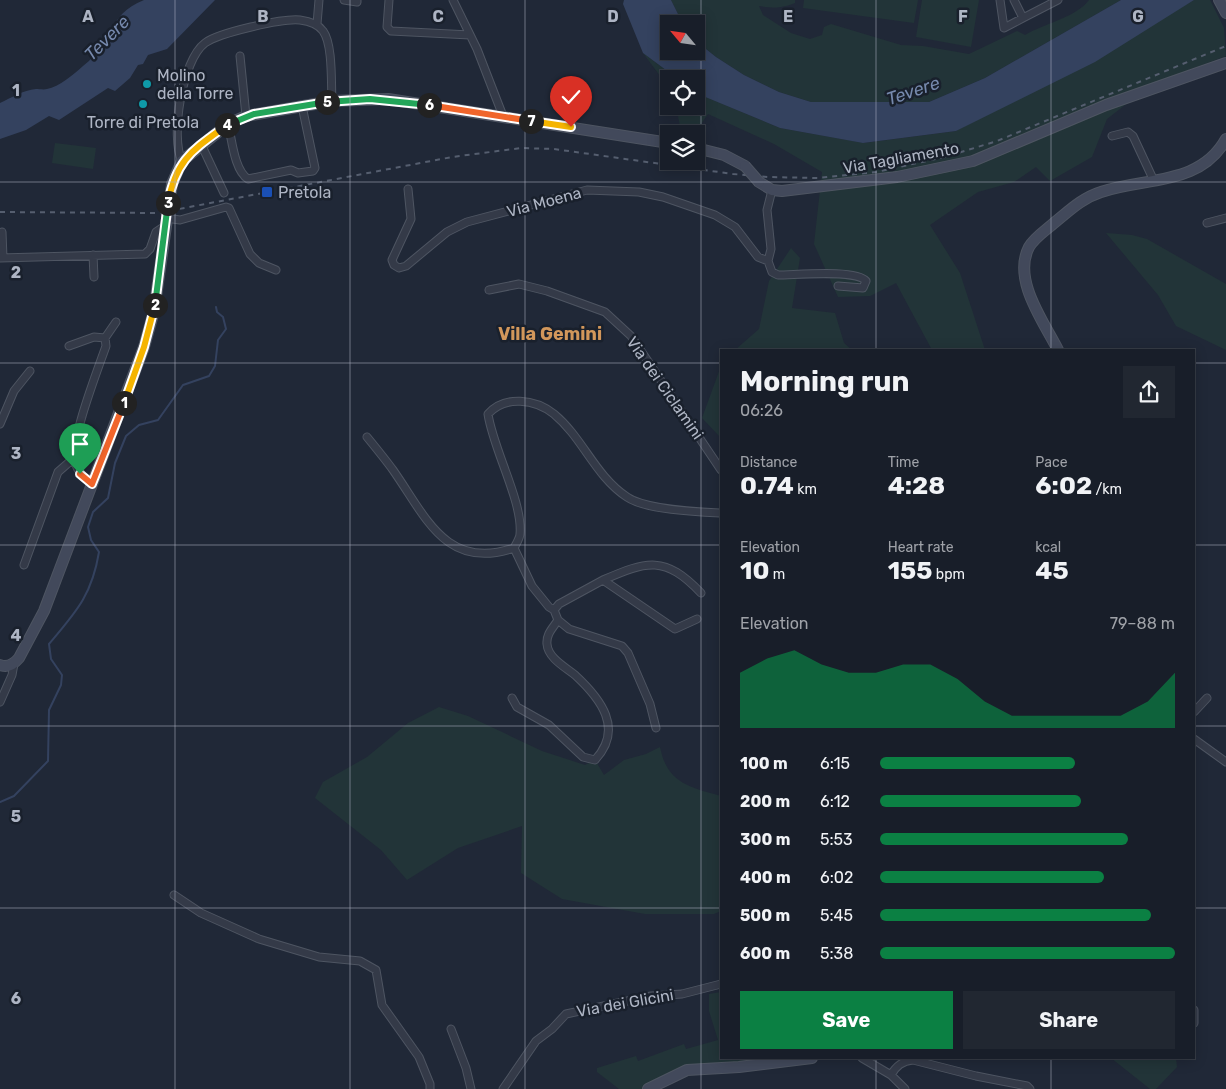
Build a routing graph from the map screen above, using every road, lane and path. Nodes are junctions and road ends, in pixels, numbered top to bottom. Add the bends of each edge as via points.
1 (319, 0) edge
2 (344, 0) edge
3 (358, 0) edge
4 (389, 0) edge
5 (453, 0) edge
6 (1000, 0) edge
7 (1014, 0) edge
8 (1058, 0) edge
9 (1219, 0) edge
10 (1226, 12) edge
11 (1023, 18) junction
12 (317, 24) junction
13 (470, 35) junction
14 (240, 56) dead end
15 (1226, 64) edge
16 (332, 101) junction
17 (302, 106) junction
18 (246, 116) junction
19 (503, 116) junction
20 (228, 124) junction
21 (1112, 136) dead end
22 (1226, 139) edge
23 (660, 142) edge
24 (201, 144) junction
25 (705, 150) edge
26 (1222, 152) edge
27 (182, 161) junction
28 (1154, 181) junction
29 (408, 189) dead end
30 (772, 190) junction
31 (224, 193) dead end
32 (1226, 218) edge
33 (166, 222) junction
34 (1207, 223) dead end
35 (2, 232) dead end
36 (93, 255) junction
37 (2, 258) edge
38 (768, 261) junction
39 (276, 270) dead end
40 (94, 277) dead end
41 (838, 286) dead end
42 (489, 290) dead end
43 (116, 322) dead end
44 (105, 338) junction
45 (69, 346) dead end
46 (1058, 349) edge
47 (30, 371) dead end
48 (0, 424) edge
49 (367, 437) dead end
50 (74, 458) junction
51 (720, 469) edge
52 (92, 484) junction
53 (720, 513) edge
54 (514, 548) junction
55 (24, 565) dead end
56 (603, 580) junction
57 (701, 592) dead end
58 (554, 610) junction
59 (697, 618) dead end
60 (558, 620) junction
61 (14, 664) junction
62 (0, 665) edge
63 (512, 698) dead end
64 (1207, 698) dead end
65 (0, 702) edge
66 (1195, 711) edge
67 (656, 728) dead end
68 (1195, 739) edge
69 (1226, 762) edge
70 (174, 895) dead end
71 (720, 984) edge
72 (451, 1029) dead end
73 (804, 1059) edge
74 (864, 1059) edge
75 (891, 1075) junction
76 (430, 1089) edge
77 (471, 1089) edge
78 (503, 1089) edge
79 (648, 1089) edge
80 (905, 1089) edge
81 (1030, 1089) edge

1 - 12 street
2 - 3 street
4 - 13 street via 388,27 391,31
5 - 13 street
6 - 11 street via 1004,28
7 - 11 street
8 - 11 street
9 - 10 street
12 - 16 street via 328,41
12 - 27 street via 286,20 220,35 200,47 190,62 180,100 178,138
13 - 19 street
14 - 18 street
15 - 30 street, Via Tagliamento via 1106,105 972,161 897,177
16 - 17 street
16 - 19 street via 388,100
17 - 18 street
17 - 20 street via 313,171 298,173 291,170 248,179 239,165
18 - 20 street
19 - 23 street
20 - 24 street
21 - 28 street via 1128,132 1133,136
22 - 26 street
24 - 27 street
24 - 31 street
25 - 30 street, bridge via 724,155 745,166 759,182
26 - 28 street via 1195,168
27 - 33 street via 172,184
28 - 46 street via 1102,191 1081,201 1036,238 1029,248 1024,265 1026,284
29 - 38 street, Via Moena via 411,219 392,260 399,268 406,266 447,232 467,222 587,190 639,192 715,215 735,227 758,258
30 - 38 street via 768,210 771,249
32 - 34 street
33 - 36 street via 156,232 145,254
33 - 39 street via 229,208 250,254 258,262
33 - 52 street via 154,311 138,366
35 - 37 street
36 - 37 street
36 - 40 street
38 - 41 street, Via Moena via 772,272 778,275 849,274 863,277 866,281 863,288
42 - 51 street, Via dei Ciclamini via 518,284 605,312 631,336
43 - 44 street
44 - 45 street via 94,337
44 - 50 street via 106,346 76,440
47 - 48 street via 14,391
49 - 54 street via 393,470 417,509 452,546 485,555
50 - 52 street via 80,474
50 - 55 street via 58,472
52 - 61 street via 44,611 26,648
53 - 54 street via 645,506 629,498 594,465 553,413 527,402 509,401 494,407 488,414 491,434 518,515 520,534
54 - 58 street via 532,586
56 - 57 street via 635,566 653,564 684,574
56 - 58 street via 558,604
56 - 59 street via 675,629
58 - 60 street
60 - 63 street via 549,633 547,644 550,654 587,687 606,713 610,726 604,751 595,760 583,757 549,725 517,707
60 - 67 street via 569,629 622,646 650,704
61 - 62 street
61 - 65 street
64 - 66 street
68 - 69 street
70 - 76 street via 200,913 259,939 319,957 360,961 376,970 382,1005 419,1057
71 - 78 street, Via dei Glicini via 566,1014 536,1041
72 - 77 street
73 - 79 street via 687,1070
74 - 75 street
75 - 80 street
75 - 81 street via 896,1067 913,1060

